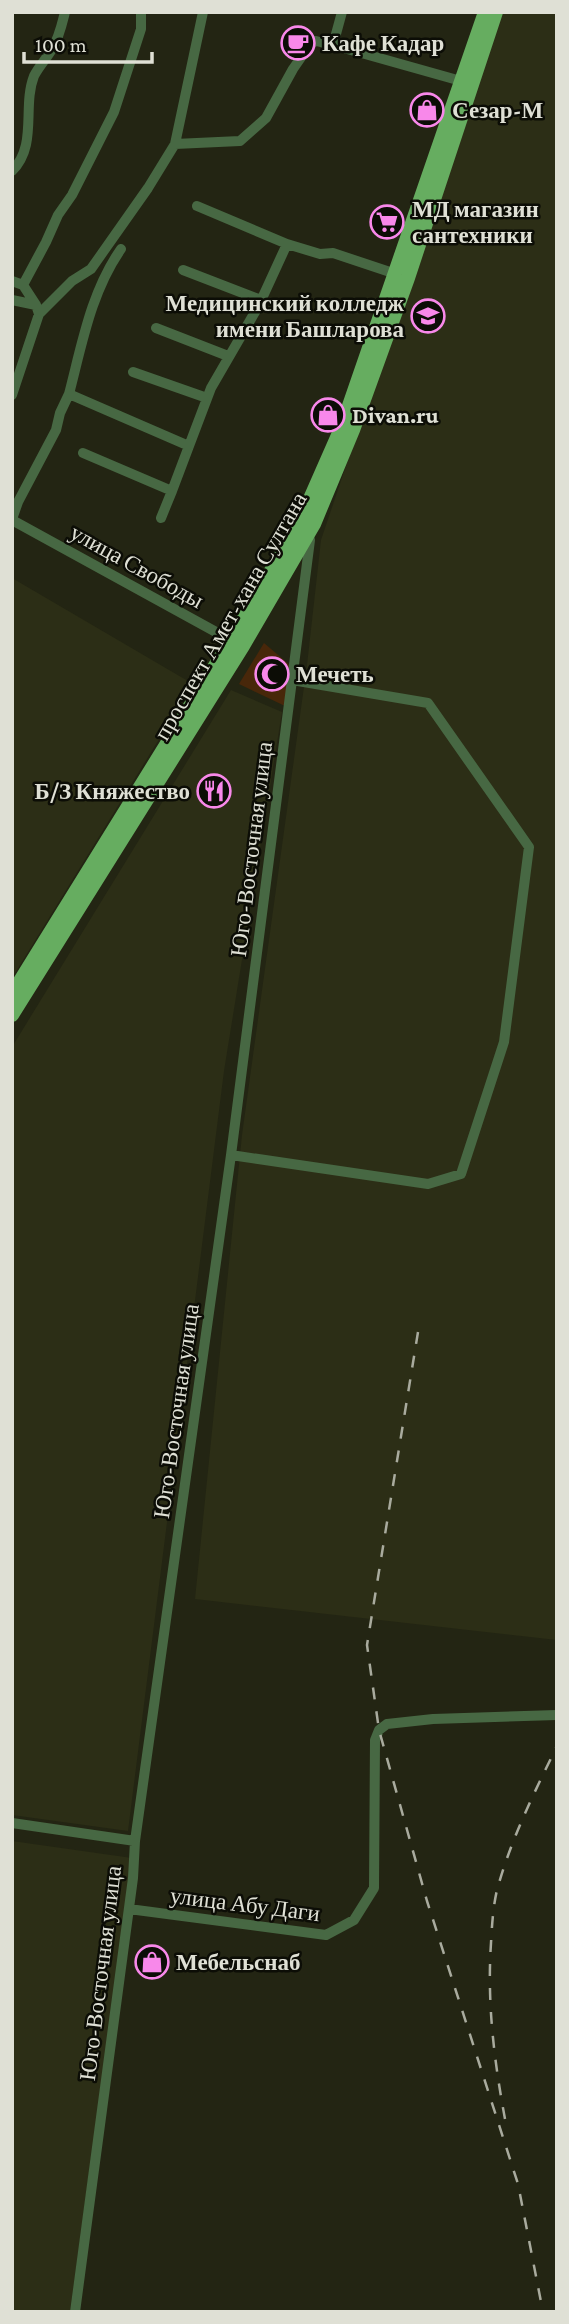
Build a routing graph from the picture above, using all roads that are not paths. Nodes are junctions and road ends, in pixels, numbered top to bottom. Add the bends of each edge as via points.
1 (65, 12) edge
2 (141, 12) edge
3 (203, 12) edge
4 (342, 12) edge
5 (485, 12) edge
6 (496, 12) edge
7 (333, 45) junction
8 (463, 83) junction
9 (175, 144) junction
10 (12, 171) edge
11 (197, 206) dead end
12 (287, 244) junction
13 (121, 249) dead end
14 (183, 270) dead end
15 (402, 276) junction
16 (17, 283) edge
17 (12, 300) edge
18 (261, 300) junction
19 (37, 309) junction
20 (156, 328) dead end
21 (228, 356) junction
22 (133, 372) dead end
23 (69, 394) junction
24 (12, 395) edge
25 (207, 398) junction
26 (189, 446) junction
27 (83, 453) dead end
28 (172, 491) junction
29 (302, 517) junction
30 (161, 518) dead end
31 (12, 519) edge
32 (308, 534) junction
33 (237, 643) junction
34 (292, 680) junction
35 (21, 980) edge
36 (12, 994) edge
37 (12, 1015) edge
38 (231, 1154) junction
39 (557, 1715) edge
40 (12, 1823) edge
41 (135, 1841) junction
42 (129, 1909) junction
43 (75, 2312) edge

1 - 10 street via 52,49 34,76 25,152
2 - 16 street via 141,29 114,112 46,242
3 - 9 street
4 - 7 street
5 - 8 main road
6 - 8 main road, проспект Амет-хана Султана
7 - 8 street
7 - 9 street via 311,43 266,118 240,141
8 - 15 main road, проспект Амет-хана Султана
9 - 19 street via 91,269
11 - 12 street
12 - 15 street via 333,253
12 - 18 street
13 - 23 street, улица Свободы via 94,301
14 - 18 street
15 - 29 main road
15 - 32 main road, проспект Амет-хана Султана via 353,430
16 - 19 street
17 - 19 street
18 - 21 street
19 - 24 street
20 - 21 street
21 - 25 street
22 - 25 street
23 - 26 street
23 - 31 street, улица Свободы
25 - 26 street
26 - 28 street
27 - 28 street
28 - 30 street
29 - 32 street, Юго-Восточная улица
29 - 33 main road
31 - 33 street, улица Свободы
32 - 33 main road, проспект Амет-хана Султана
32 - 34 street, Юго-Восточная улица
33 - 35 main road, проспект Амет-хана Султана
34 - 38 street, Юго-Восточная улица
34 - 38 street via 428,703 529,847 506,1029 461,1174 428,1184
35 - 36 main road
35 - 37 main road, проспект Амет-хана Султана
38 - 41 street, Юго-Восточная улица
39 - 42 street, улица Абу Даги via 433,1719 387,1724 379,1730 375,1740 374,1888 354,1920 326,1935
40 - 41 street
41 - 42 street, Юго-Восточная улица
42 - 43 street, Юго-Восточная улица

